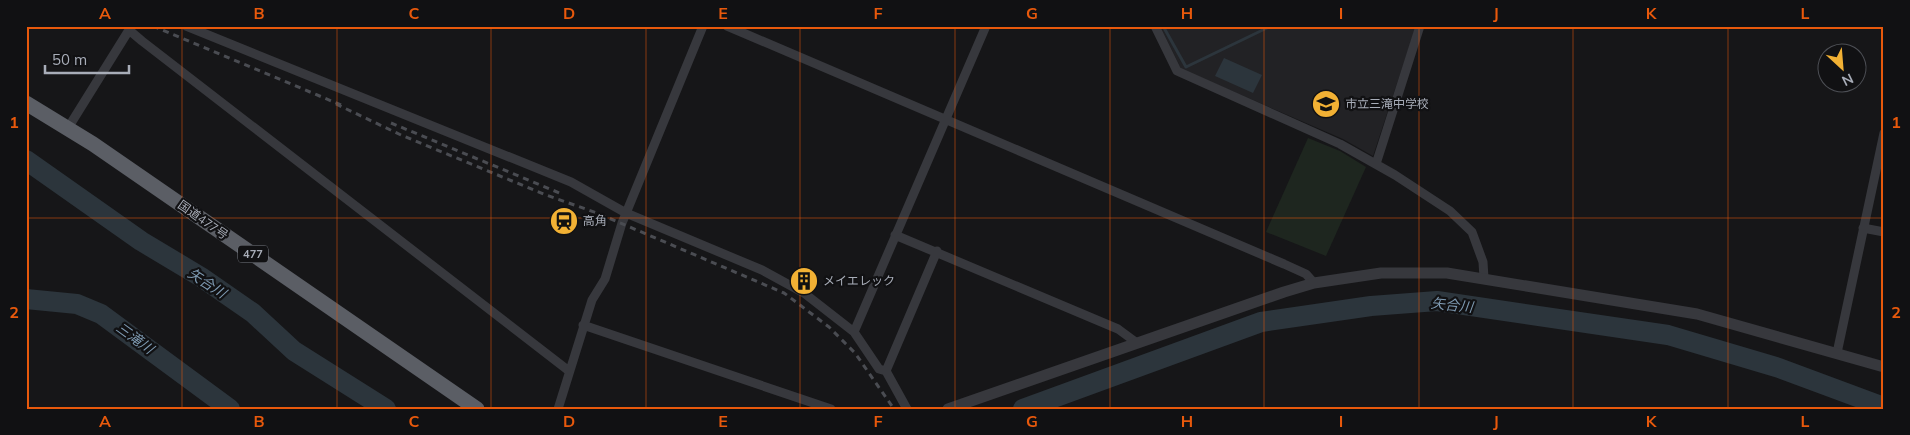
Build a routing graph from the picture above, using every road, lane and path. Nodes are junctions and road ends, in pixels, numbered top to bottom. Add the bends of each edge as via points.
1 (186, 26) edge
2 (703, 26) edge
3 (727, 26) edge
4 (986, 26) edge
5 (1155, 26) edge
6 (1420, 26) edge
7 (130, 28) edge
8 (26, 103) edge
9 (945, 120) junction
10 (68, 128) junction
11 (1884, 133) edge
12 (1376, 164) junction
13 (626, 212) junction
14 (1863, 228) junction
15 (1884, 232) edge
16 (896, 235) junction
17 (937, 251) junction
18 (1484, 278) junction
19 (1314, 283) junction
20 (583, 325) junction
21 (854, 332) junction
22 (1137, 342) junction
23 (1837, 352) junction
24 (1884, 367) edge
25 (569, 371) junction
26 (886, 371) junction
27 (477, 409) edge
28 (558, 409) edge
29 (831, 409) edge
30 (907, 409) edge
31 (948, 409) edge

1 - 13 street via 571,182
2 - 13 street
3 - 9 street
4 - 9 street
5 - 12 street via 1178,71 1340,144
6 - 12 street
7 - 10 street
7 - 25 street
8 - 10 highway, 国道477号 / 477
9 - 16 street
9 - 19 street via 1284,264 1306,274
10 - 27 highway, 国道477号 / 477
11 - 14 street
12 - 18 street via 1424,193 1466,225 1478,246
13 - 20 street via 605,279 592,300
13 - 21 street via 762,270 804,293
14 - 15 street
14 - 23 street
16 - 17 street
16 - 21 street
17 - 22 street via 1118,329
17 - 26 street
18 - 19 street via 1414,272 1382,273
18 - 23 street via 1697,314
19 - 22 street
20 - 25 street
20 - 29 street
21 - 26 street via 879,368
22 - 31 street
23 - 24 street
25 - 28 street
26 - 30 street

